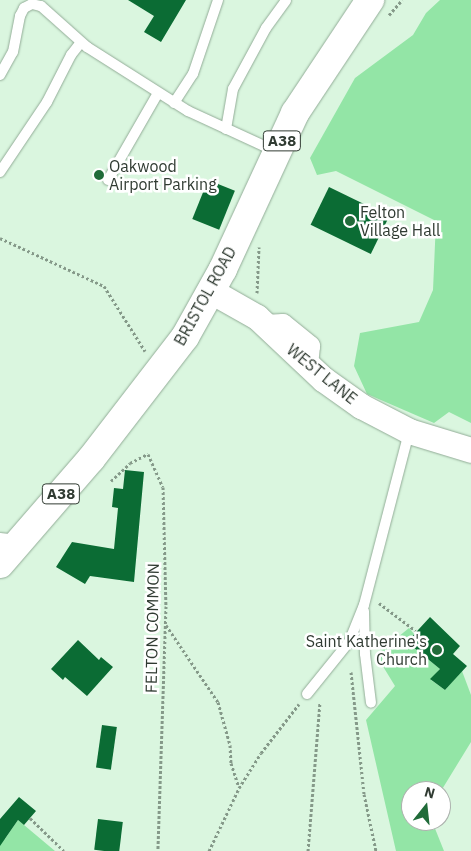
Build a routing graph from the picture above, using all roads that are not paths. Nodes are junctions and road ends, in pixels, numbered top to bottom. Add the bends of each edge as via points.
1 (218, 0) edge
2 (277, 0) edge
3 (286, 0) edge
4 (377, 11) edge
5 (266, 28) junction
6 (81, 42) junction
7 (0, 75) edge
8 (158, 93) junction
9 (174, 102) junction
10 (226, 129) junction
11 (276, 152) junction
12 (0, 172) edge
13 (108, 180) dead end
14 (211, 291) junction
15 (409, 431) junction
16 (471, 450) edge
17 (10, 539) edge
18 (0, 564) edge
19 (364, 605) junction
20 (307, 694) road end
21 (371, 703) dead end

1 - 9 lane via 194,74
2 - 5 lane
3 - 5 lane
4 - 11 highway, BRISTOL ROAD / A38 via 295,113
5 - 10 lane via 233,89
6 - 7 lane via 41,6 32,4 24,8 20,16 13,52
6 - 8 lane
6 - 12 lane via 47,102
8 - 9 lane
8 - 13 lane
9 - 10 lane
10 - 11 lane
11 - 14 highway, BRISTOL ROAD / A38
14 - 15 street, WEST LANE via 239,305 323,379 361,406
14 - 17 highway, BRISTOL ROAD / A38 via 185,337 91,459
15 - 16 street, WEST LANE
15 - 19 lane
17 - 18 highway, BRISTOL ROAD / A38
19 - 20 lane via 349,642
19 - 21 lane

